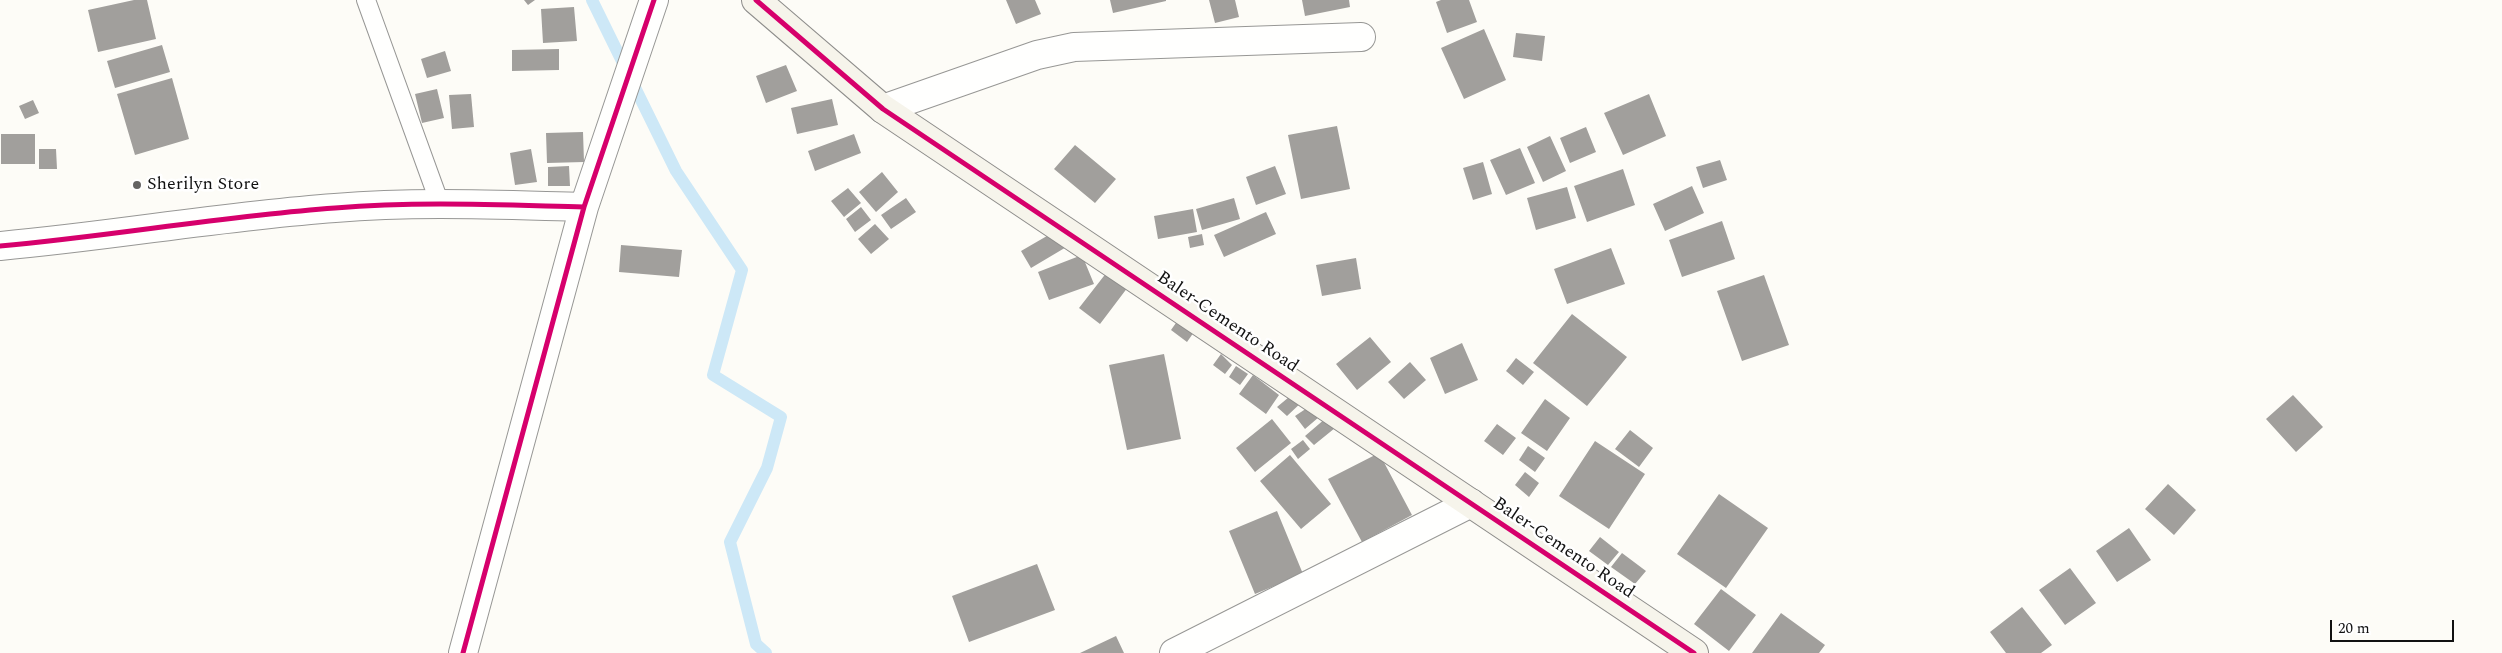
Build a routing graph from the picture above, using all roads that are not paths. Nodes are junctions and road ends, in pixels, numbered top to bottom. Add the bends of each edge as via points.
1 (366, 0) edge
2 (654, 0) edge
3 (756, 0) edge
4 (1362, 37) dead end
5 (883, 109) junction
6 (440, 204) junction
7 (584, 207) junction
8 (0, 246) edge
9 (1471, 503) junction
10 (463, 653) edge
11 (1174, 653) edge
12 (1694, 653) edge

1 - 6 lane
2 - 7 street
3 - 5 street, Baler-Cemento Road
4 - 5 street via 1074,47 1037,55
5 - 9 street, Baler-Cemento Road
6 - 7 street
6 - 8 street via 239,216
7 - 10 street
9 - 11 street
9 - 12 street, Baler-Cemento Road

